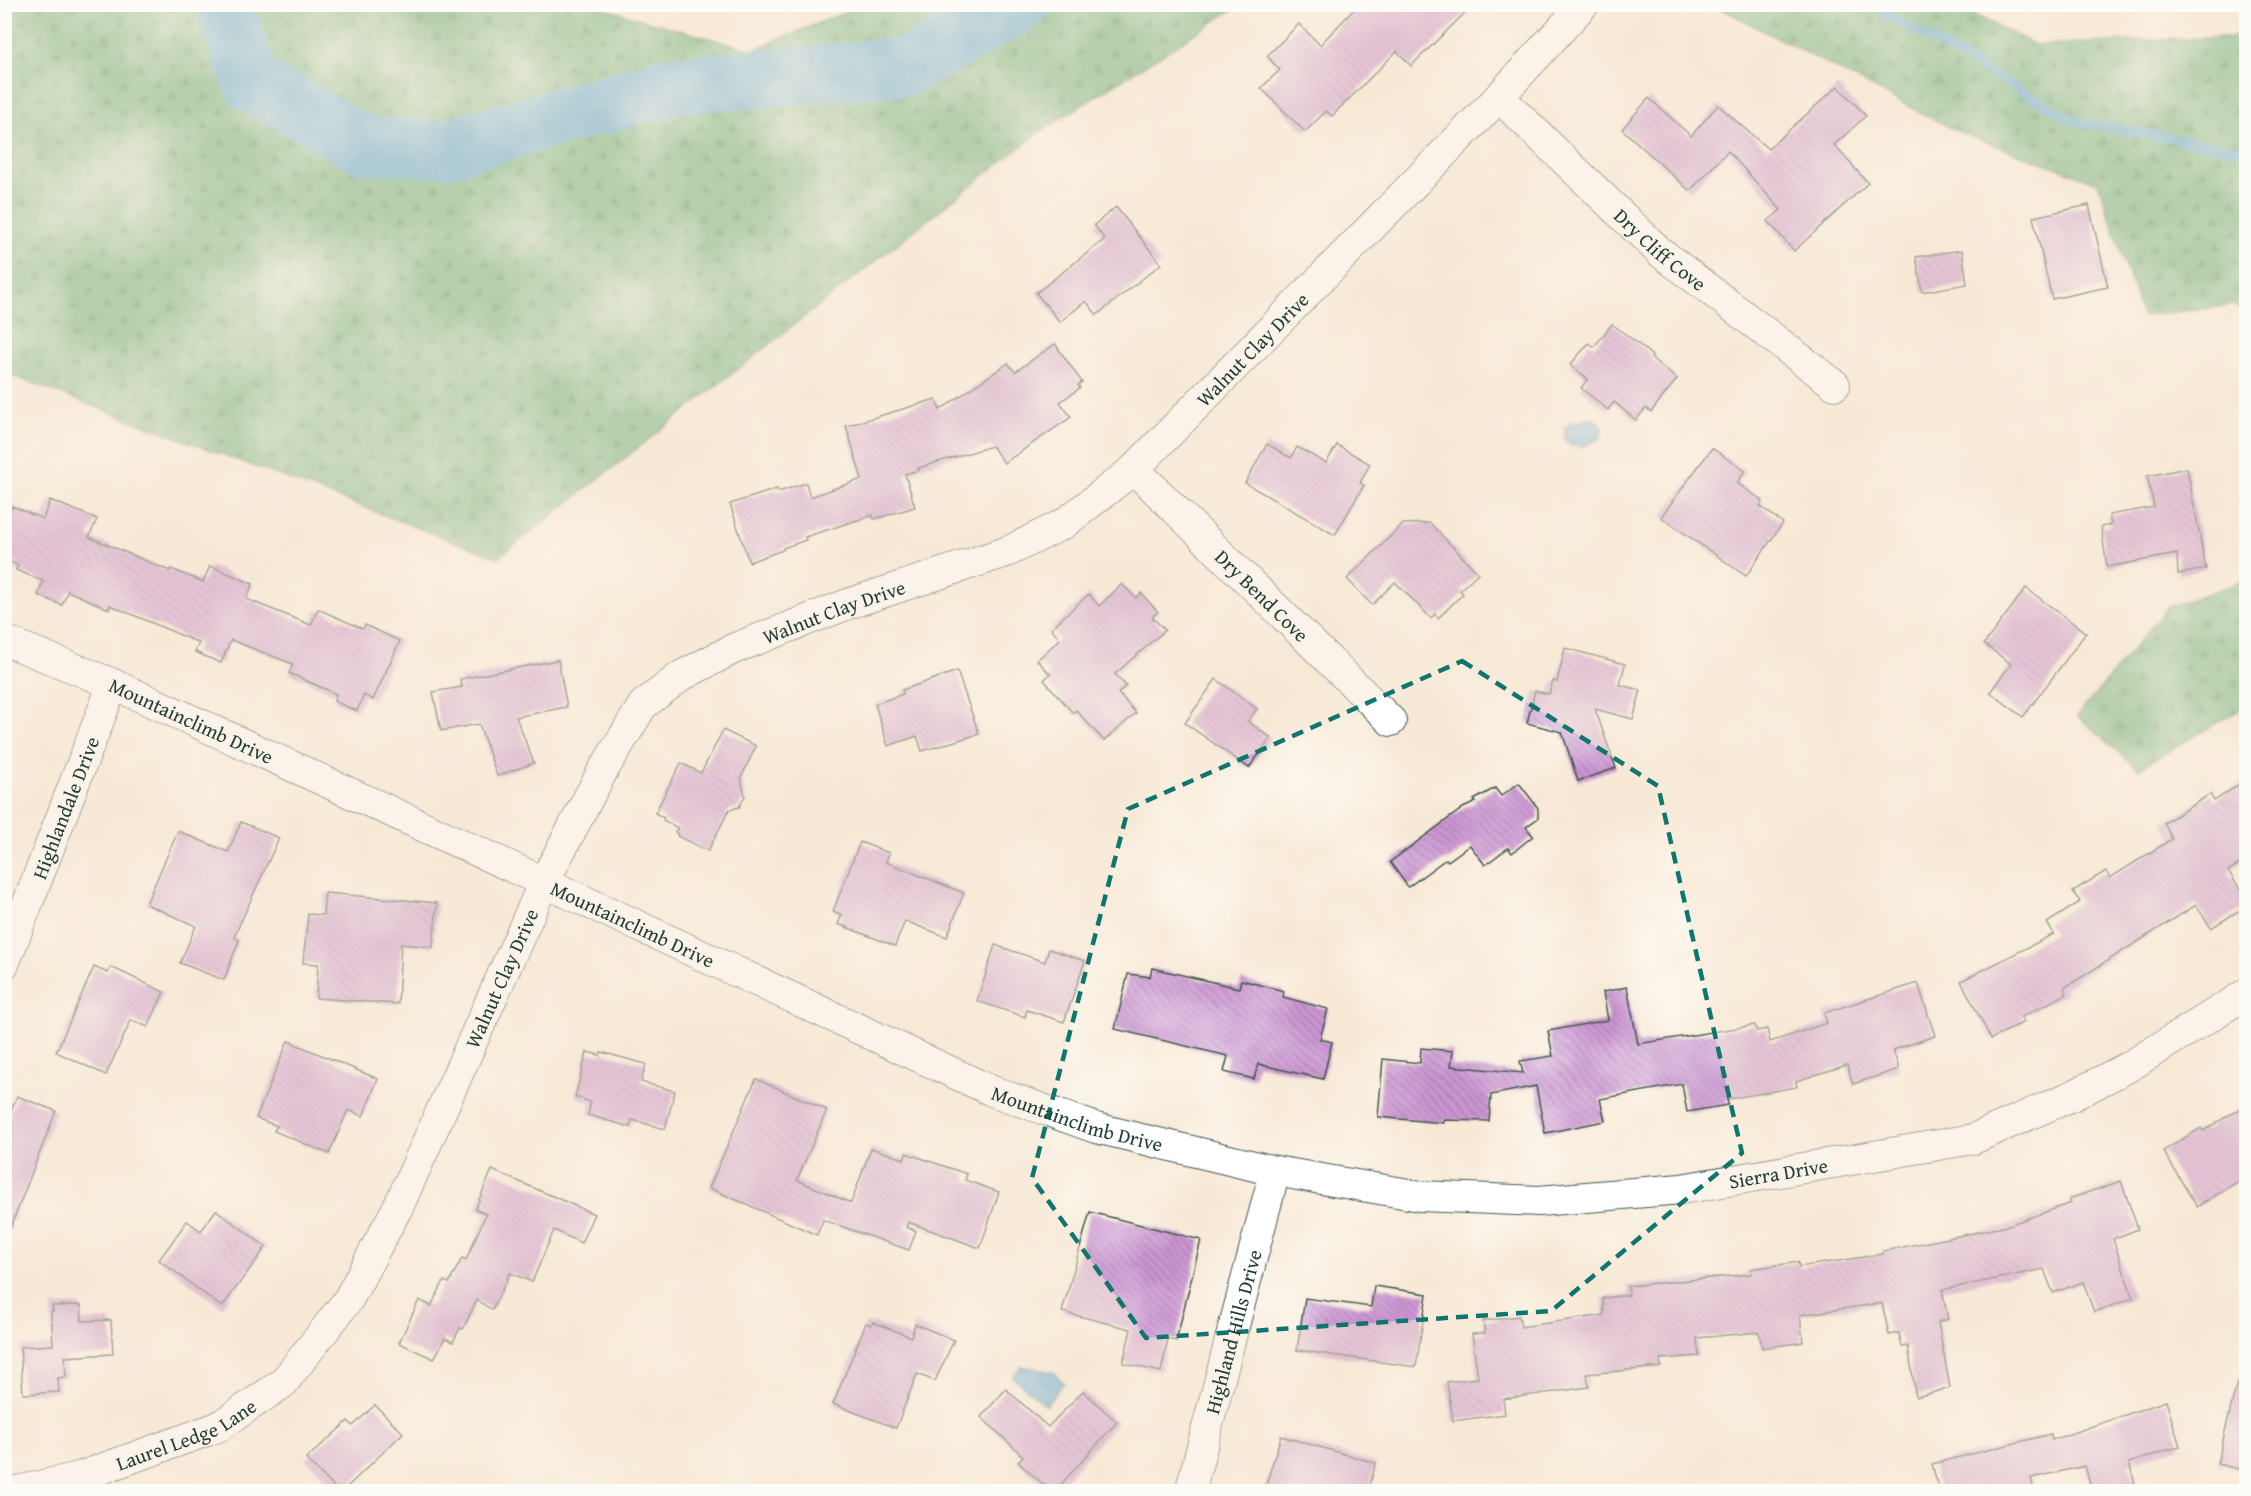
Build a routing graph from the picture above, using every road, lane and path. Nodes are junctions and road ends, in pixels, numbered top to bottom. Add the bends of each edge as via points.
1 (1584, 4) edge
2 (1499, 97) junction
3 (1835, 385) dead end
4 (1134, 469) junction
5 (4, 640) edge
6 (113, 684) junction
7 (1390, 721) dead end
8 (544, 882) junction
9 (4, 964) edge
10 (2247, 994) edge
11 (1275, 1171) junction
12 (283, 1383) joint
13 (13, 1491) edge
14 (1190, 1491) edge

1 - 2 street, Walnut Clay Drive
2 - 3 street, Dry Cliff Cove via 1660,252
2 - 4 street, Walnut Clay Drive
4 - 7 street, Dry Bend Cove
4 - 8 street, Walnut Clay Drive via 1065,523 1009,551 848,604 733,649 681,676 643,705 602,772
5 - 6 street, Mountainclimb Drive
6 - 8 street, Mountainclimb Drive
6 - 9 street, Highlandale Drive
8 - 11 street, Mountainclimb Drive via 992,1091 1096,1128
8 - 12 street, Walnut Clay Drive via 399,1205 348,1300
10 - 11 street, Sierra Drive via 2120,1071 1973,1139 1681,1189 1539,1201 1420,1196
11 - 14 street, Highland Hills Drive
12 - 13 street, Laurel Ledge Lane via 218,1426 79,1477

